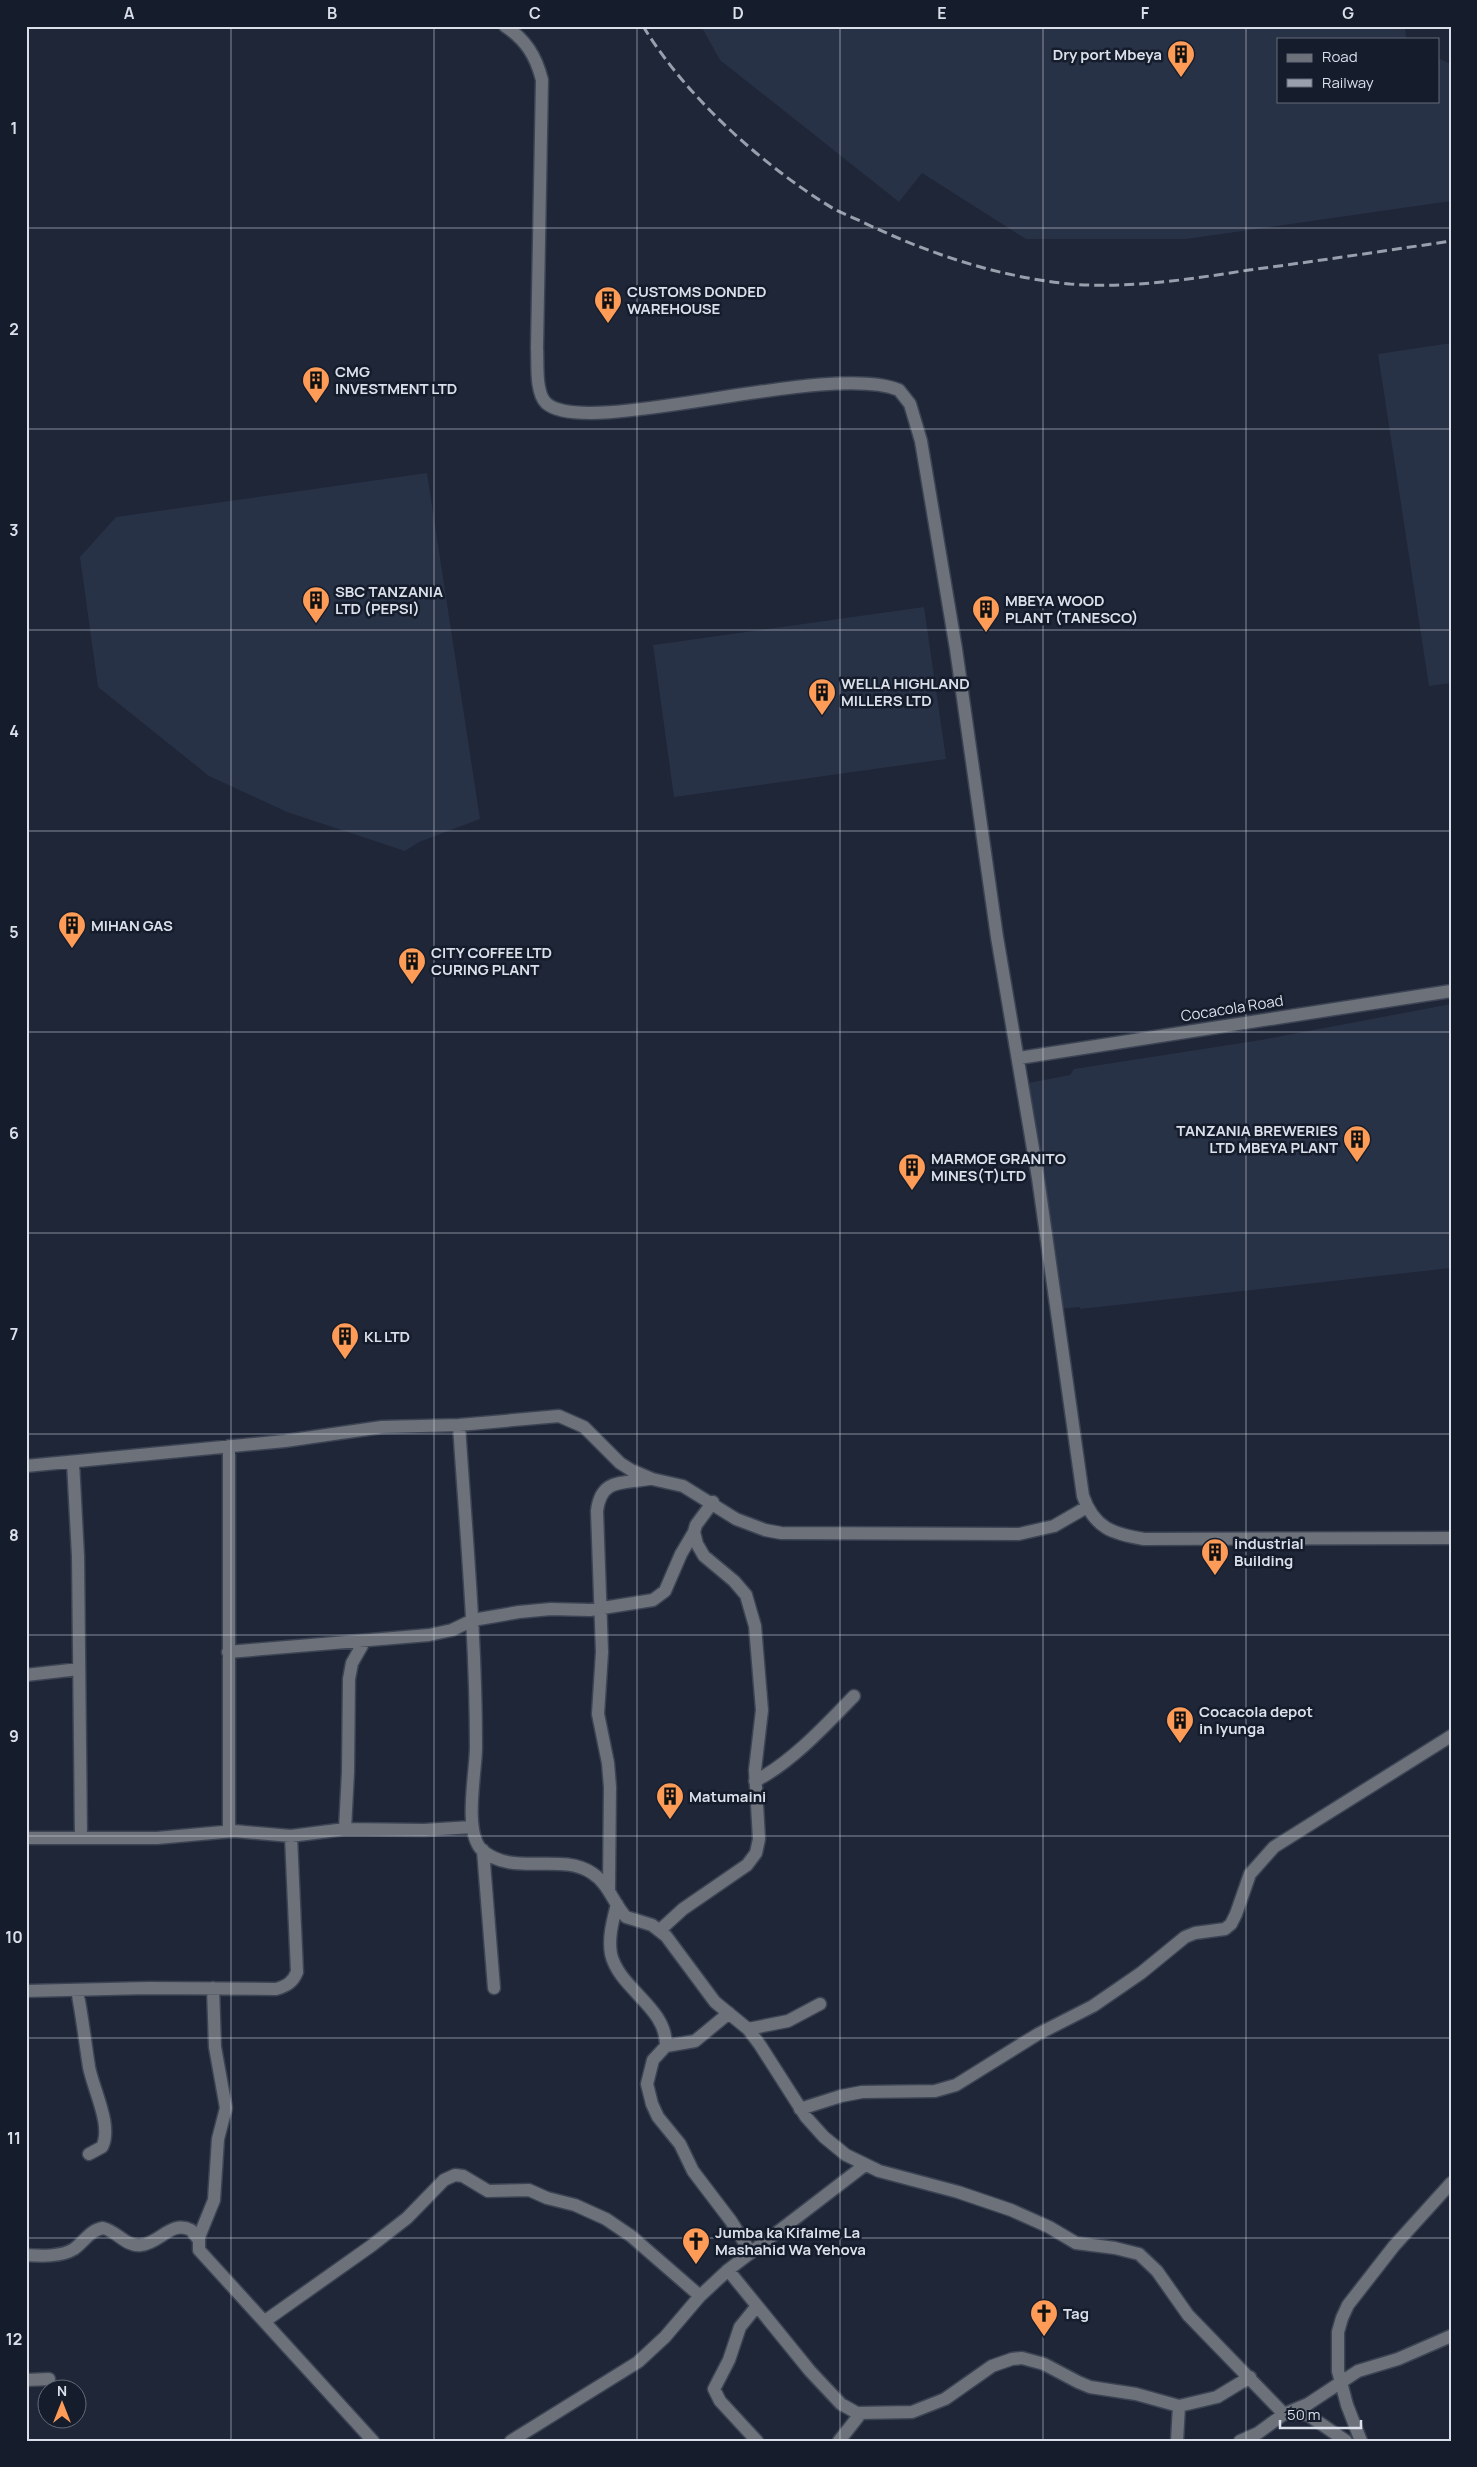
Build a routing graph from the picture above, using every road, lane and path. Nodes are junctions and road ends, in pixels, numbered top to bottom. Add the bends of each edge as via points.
1 (505, 26) edge
2 (1451, 991) edge
3 (1019, 1058) junction
4 (459, 1425) junction
5 (229, 1446) junction
6 (73, 1462) junction
7 (26, 1466) edge
8 (652, 1479) junction
9 (713, 1502) junction
10 (1087, 1507) junction
11 (694, 1532) junction
12 (1451, 1538) edge
13 (600, 1608) junction
14 (473, 1620) junction
15 (364, 1642) junction
16 (228, 1652) junction
17 (79, 1669) junction
18 (26, 1675) edge
19 (854, 1696) dead end
20 (1451, 1736) edge
21 (755, 1781) junction
22 (472, 1827) junction
23 (345, 1830) junction
24 (229, 1832) junction
25 (291, 1836) junction
26 (80, 1837) junction
27 (26, 1838) edge
28 (483, 1850) junction
29 (609, 1890) junction
30 (617, 1904) junction
31 (660, 1930) junction
32 (214, 1988) junction
33 (494, 1988) dead end
34 (77, 1990) junction
35 (26, 1991) edge
36 (820, 2004) dead end
37 (729, 2013) junction
38 (748, 2029) junction
39 (666, 2046) junction
40 (800, 2109) junction
41 (89, 2154) dead end
42 (865, 2165) junction
43 (1451, 2183) edge
44 (199, 2240) junction
45 (751, 2252) junction
46 (26, 2255) edge
47 (728, 2270) junction
48 (700, 2296) junction
49 (757, 2306) junction
50 (265, 2321) junction
51 (1451, 2336) edge
52 (1250, 2378) junction
53 (49, 2379) dead end
54 (26, 2380) edge
55 (1340, 2383) junction
56 (1179, 2406) junction
57 (861, 2413) junction
58 (1287, 2413) junction
59 (373, 2441) edge
60 (511, 2441) edge
61 (757, 2441) edge
62 (839, 2441) edge
63 (1177, 2441) edge
64 (1240, 2441) edge
65 (1346, 2441) edge
66 (1361, 2441) edge

1 - 3 street via 526,43 542,80 537,348 540,391 545,402 572,412 610,412 777,390 859,383 899,390 910,404 921,441 955,639 997,937
2 - 3 street, Cocacola Road
3 - 10 street
4 - 5 street via 382,1427
4 - 8 street via 550,1416 566,1418 584,1427 620,1463
4 - 14 street
5 - 6 street
5 - 16 street
6 - 7 street
6 - 17 street
8 - 9 street via 683,1486
8 - 13 street via 611,1485 601,1494 597,1511
9 - 10 street via 751,1526 801,1534 1019,1534 1054,1526
9 - 11 street
10 - 12 street via 1108,1530 1144,1539
11 - 13 street via 661,1596 646,1602
11 - 21 street via 700,1550 741,1589 753,1613 762,1710
13 - 14 street via 539,1609
13 - 29 street via 602,1652 598,1714 610,1787
14 - 15 street via 439,1634
14 - 22 street via 476,1766
15 - 16 street
15 - 23 street via 352,1663 349,1679
16 - 24 street
17 - 18 street
17 - 26 street
19 - 21 street via 805,1743 771,1772
20 - 40 street via 1274,1847 1250,1874 1231,1924 1185,1937 1093,2006 1038,2034 956,2085 935,2091 862,2092
21 - 31 street via 759,1840 753,1859 683,1909
22 - 23 street
22 - 28 street
23 - 25 street
24 - 25 street
24 - 26 street via 157,1838
25 - 32 street via 298,1956 294,1980 276,1989
26 - 27 street
28 - 29 street via 509,1861 583,1869 592,1872
28 - 33 street
29 - 30 street
30 - 31 street via 626,1917
30 - 39 street via 611,1931 611,1955 620,1972 653,2011 665,2035
31 - 37 street via 704,1988
32 - 34 street
32 - 44 street via 215,2047 226,2108 218,2139 214,2200
34 - 35 street
34 - 41 street via 89,2066 105,2136 102,2147
36 - 38 street via 788,2021
37 - 38 street
37 - 39 street via 695,2041
38 - 40 street
39 - 45 street via 653,2060 649,2073 647,2084 652,2104 664,2126 680,2144 693,2172
40 - 42 street via 824,2137
42 - 45 street
42 - 52 street via 1012,2210 1076,2243 1139,2254 1157,2271 1188,2315
43 - 55 street via 1394,2246 1348,2305 1338,2332
44 - 46 street via 191,2230 180,2228 163,2233 149,2243 133,2245 103,2228 66,2252
44 - 50 street via 201,2253
45 - 47 street
47 - 48 street
47 - 49 street
48 - 50 street via 632,2236 606,2219 529,2190 492,2192 455,2175 444,2180 407,2218 371,2246
48 - 60 street via 665,2337 638,2362
49 - 57 street via 821,2384 842,2404
49 - 61 street via 740,2327 729,2360 714,2389 716,2396
50 - 59 street
51 - 55 street via 1398,2359 1365,2368
52 - 56 street via 1217,2398
52 - 58 street
53 - 54 street
55 - 58 street via 1308,2404
55 - 66 street
56 - 57 street via 1136,2394 1090,2387 1044,2364 1022,2358 1001,2361 958,2392 912,2412
56 - 63 street
57 - 62 street
58 - 64 street via 1264,2430
58 - 65 street via 1308,2416

